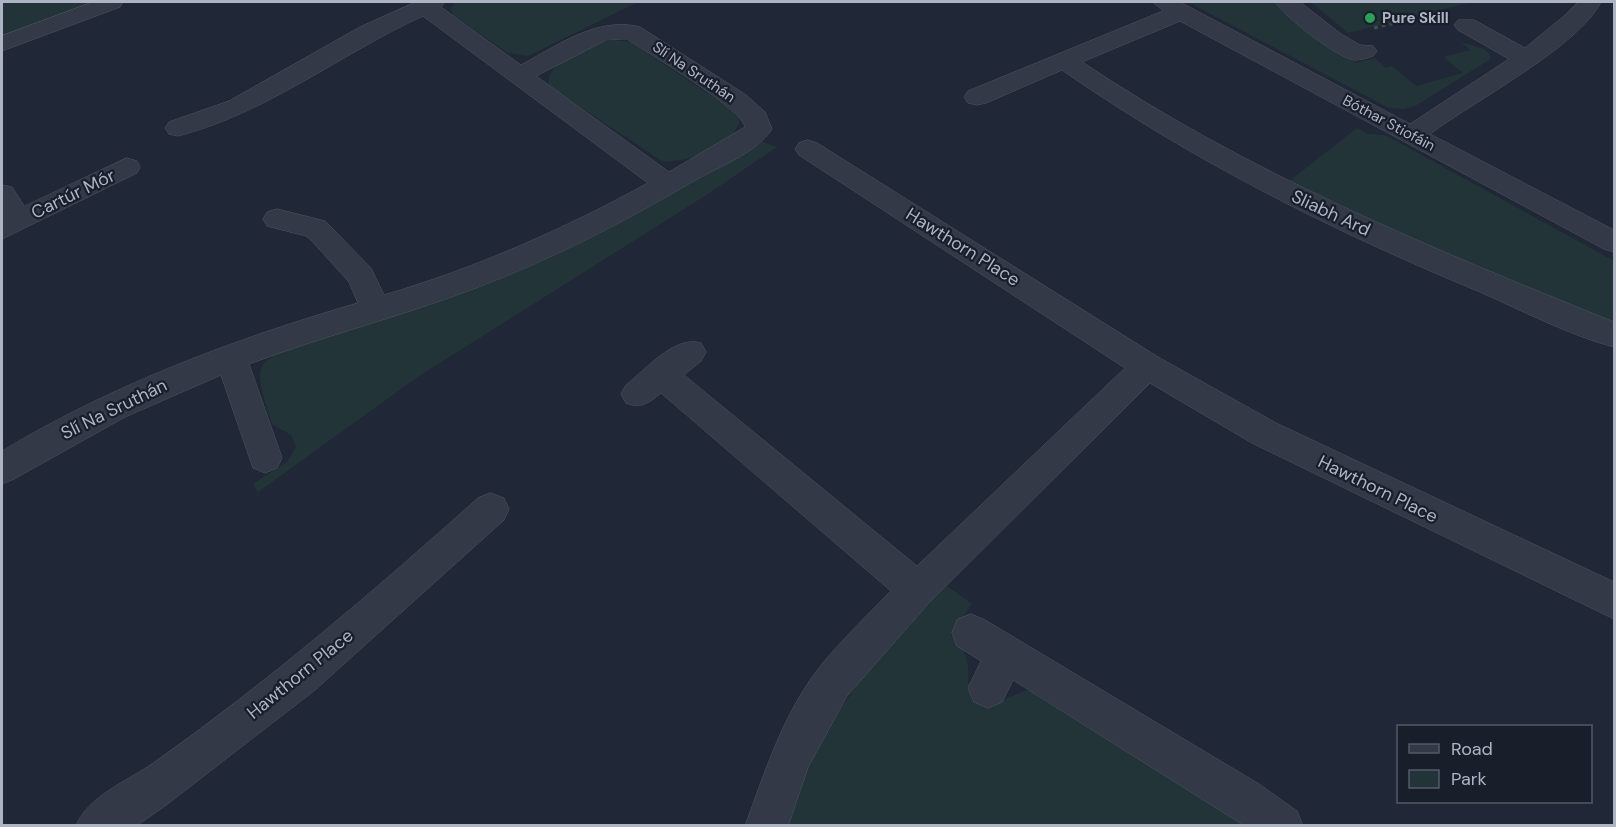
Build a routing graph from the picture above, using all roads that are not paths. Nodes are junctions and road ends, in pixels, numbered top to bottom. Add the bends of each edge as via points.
1 (112, 2) edge
2 (1286, 2) edge
3 (1590, 2) edge
4 (429, 4) edge
5 (1173, 7) edge
6 (1466, 25) dead end
7 (2, 44) edge
8 (1365, 51) dead end
9 (1525, 58) junction
10 (1063, 60) junction
11 (519, 75) junction
12 (977, 97) dead end
13 (178, 129) dead end
14 (1412, 135) junction
15 (808, 149) dead end
16 (127, 167) dead end
17 (667, 184) junction
18 (2, 194) edge
19 (277, 219) dead end
20 (10, 224) edge
21 (1614, 242) edge
22 (375, 308) junction
23 (1614, 335) edge
24 (690, 352) dead end
25 (231, 358) junction
26 (1147, 366) junction
27 (265, 458) dead end
28 (2, 469) edge
29 (491, 509) dead end
30 (918, 590) junction
31 (1614, 601) edge
32 (971, 633) dead end
33 (97, 825) edge
34 (766, 825) edge
35 (1282, 825) edge

1 - 7 street
2 - 8 street via 1333,39 1356,53
3 - 9 street
4 - 11 street
4 - 13 street via 362,36 238,107
5 - 10 street
5 - 14 street, Bóthar Stiofáin
6 - 9 street
9 - 14 street
10 - 12 street
10 - 23 street, Sliabh Ard via 1165,127 1278,189
11 - 17 street
11 - 17 street, Slí Na Sruthán via 601,33 632,32 737,100 756,118 759,129 750,137
14 - 21 street, Bóthar Stiofáin
15 - 26 street, Hawthorn Place
16 - 20 street, Cartúr Mór
17 - 22 street, Slí Na Sruthán via 609,216 482,274
18 - 20 street, Cartúr Mór
19 - 22 street via 321,233 361,276
22 - 25 street, Slí Na Sruthán
24 - 30 street via 649,384
25 - 27 street
25 - 28 street, Slí Na Sruthán via 88,421
26 - 30 street
26 - 31 street, Hawthorn Place via 1264,433
29 - 33 street, Hawthorn Place via 302,674 163,781
30 - 34 street via 833,682 795,750
32 - 35 street via 996,671 1244,799

